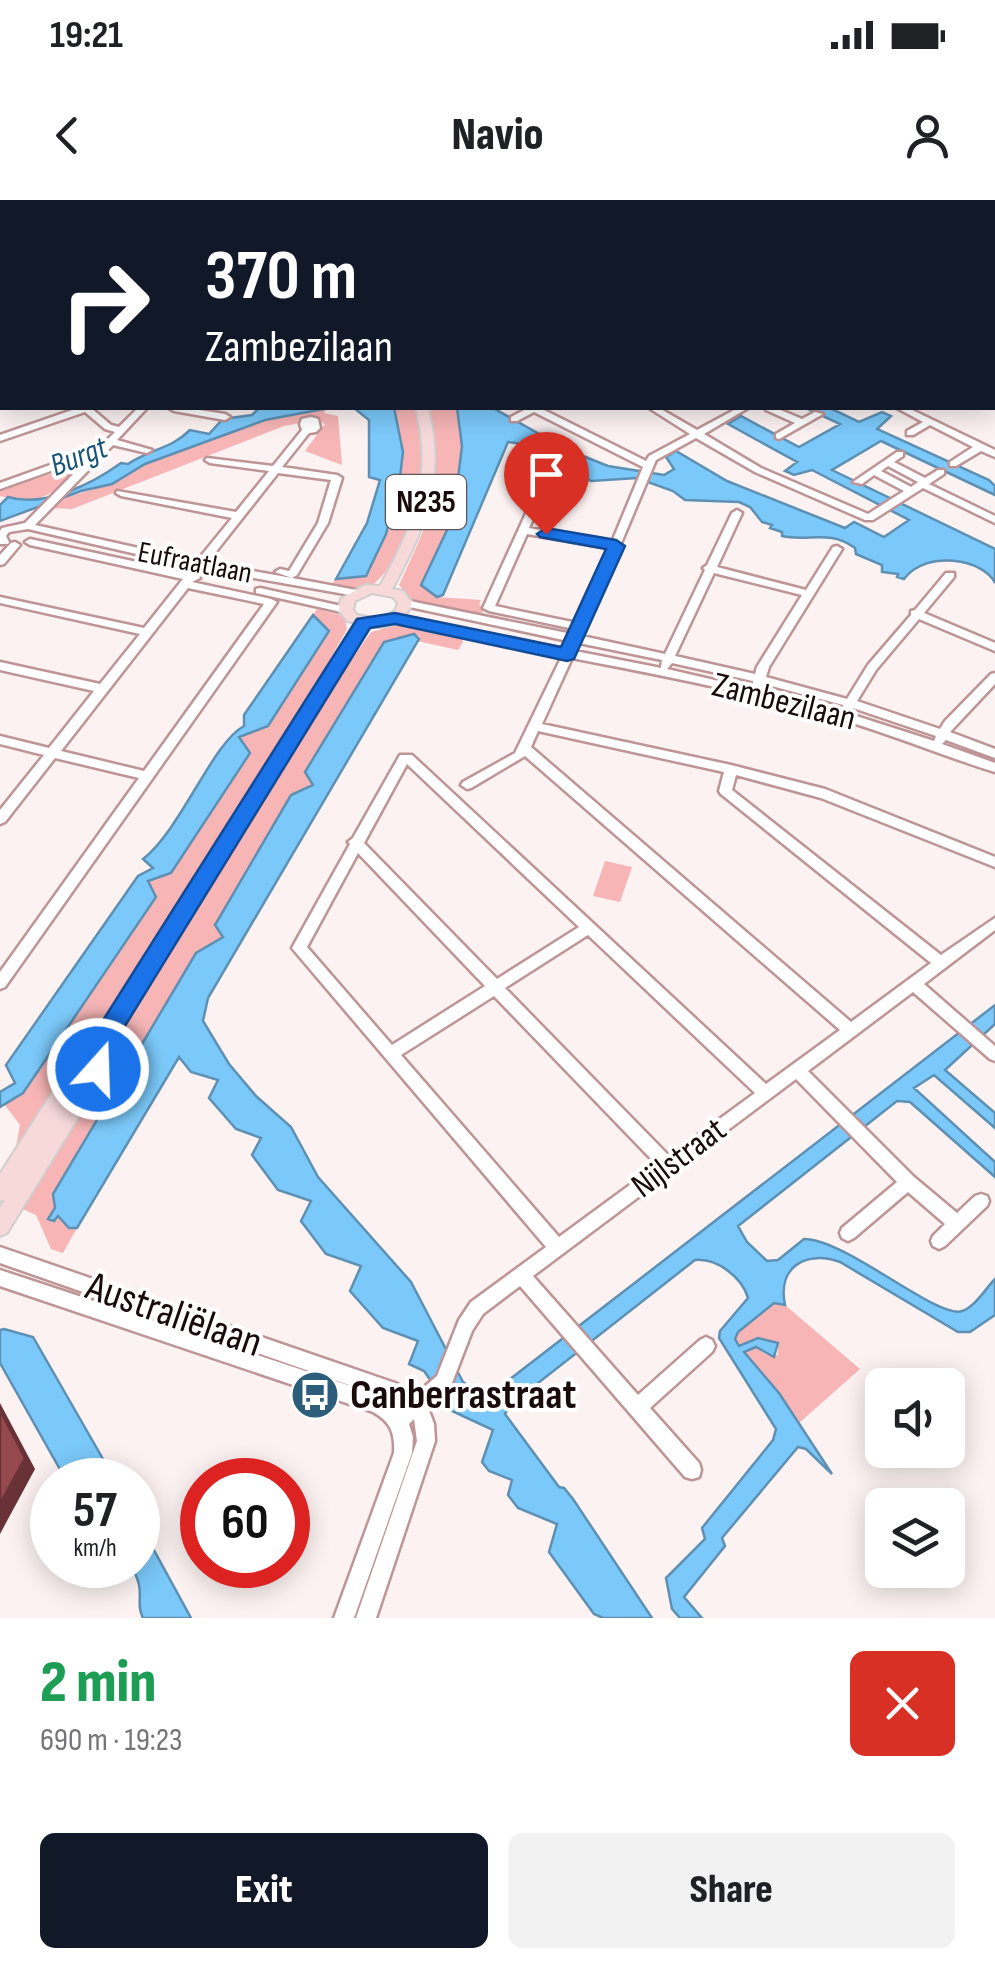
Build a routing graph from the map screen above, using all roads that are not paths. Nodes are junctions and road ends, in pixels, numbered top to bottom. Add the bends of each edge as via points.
1 (80, 410) edge
2 (88, 410) edge
3 (140, 410) edge
4 (185, 410) edge
5 (422, 410) edge
6 (531, 410) edge
7 (538, 410) edge
8 (657, 410) edge
9 (740, 410) edge
10 (773, 410) edge
11 (906, 410) edge
12 (818, 414) dead end
13 (225, 417) dead end
14 (514, 418) dead end
15 (928, 422) junction
16 (802, 423) junction
17 (307, 429) dead end
18 (120, 430) junction
19 (697, 433) junction
20 (910, 433) dead end
21 (779, 436) dead end
22 (0, 438) edge
23 (110, 442) junction
24 (978, 448) junction
25 (147, 450) dead end
26 (900, 454) dead end
27 (995, 454) edge
28 (210, 460) dead end
29 (90, 461) junction
30 (887, 462) junction
31 (954, 464) dead end
32 (551, 466) dead end
33 (874, 471) junction
34 (274, 472) junction
35 (941, 472) dead end
36 (647, 473) junction
37 (858, 482) dead end
38 (0, 486) edge
39 (919, 486) junction
40 (121, 493) dead end
41 (737, 513) dead end
42 (240, 516) junction
43 (995, 520) edge
44 (32, 528) junction
45 (524, 530) junction
46 (30, 542) junction
47 (6, 545) edge
48 (616, 546) junction
49 (837, 549) dead end
50 (204, 561) junction
51 (0, 562) edge
52 (708, 568) junction
53 (292, 575) joint
54 (950, 575) dead end
55 (188, 581) junction
56 (385, 588) junction
57 (356, 593) junction
58 (810, 594) junction
59 (0, 600) edge
60 (405, 603) junction
61 (489, 608) joint
62 (346, 610) junction
63 (915, 614) junction
64 (395, 618) junction
65 (364, 623) junction
66 (580, 627) junction
67 (148, 632) junction
68 (574, 640) junction
69 (995, 646) edge
70 (567, 654) junction
71 (12, 665) edge
72 (665, 667) junction
73 (995, 677) edge
74 (760, 679) junction
75 (103, 689) junction
76 (756, 693) junction
77 (847, 708) junction
78 (534, 726) junction
79 (940, 738) junction
80 (0, 740) edge
81 (524, 748) junction
82 (54, 753) junction
83 (995, 754) edge
84 (995, 768) edge
85 (732, 769) junction
86 (147, 776) junction
87 (467, 785) dead end
88 (0, 819) edge
89 (355, 842) junction
90 (995, 862) edge
91 (995, 923) edge
92 (590, 927) junction
93 (940, 962) junction
94 (6, 964) edge
95 (0, 983) edge
96 (914, 984) junction
97 (499, 988) junction
98 (852, 1031) junction
99 (108, 1032) junction
100 (391, 1054) junction
101 (995, 1055) edge
102 (797, 1070) junction
103 (765, 1093) junction
104 (668, 1166) junction
105 (908, 1182) junction
106 (0, 1192) edge
107 (982, 1201) dead end
108 (956, 1224) junction
109 (0, 1226) edge
110 (848, 1233) dead end
111 (939, 1242) dead end
112 (558, 1248) junction
113 (0, 1255) edge
114 (522, 1276) junction
115 (0, 1278) edge
116 (120, 1307) junction
117 (706, 1346) dead end
118 (338, 1382) junction
119 (418, 1406) junction
120 (637, 1408) junction
121 (398, 1421) junction
122 (692, 1470) dead end
123 (344, 1618) edge
124 (366, 1618) edge

1 - 22 street
2 - 18 street
3 - 18 street
4 - 13 street
5 - 56 main road, N235 via 432,462 426,502
6 - 14 street
7 - 36 street
8 - 19 street
9 - 19 street
10 - 16 street
11 - 15 street
12 - 16 street
15 - 20 street
15 - 24 street
16 - 21 street
17 - 34 street
18 - 23 street
19 - 36 street via 652,458
19 - 39 street via 758,470 869,518
23 - 25 street
23 - 29 street
24 - 27 street
24 - 31 street
26 - 30 street
28 - 34 street
29 - 38 street via 78,458
29 - 44 street
30 - 33 street
30 - 39 street
32 - 45 street
33 - 37 street
33 - 39 street
34 - 42 street
34 - 53 street via 337,478 323,523
35 - 39 street
36 - 48 street
39 - 43 street
40 - 42 street
41 - 52 street
42 - 50 street
44 - 46 street via 38,534
44 - 47 street via 6,530
44 - 50 street, Eufraatlaan
45 - 48 street
45 - 61 street
46 - 47 street
46 - 55 street, Eufraatlaan
47 - 51 street
48 - 66 street
49 - 58 street
50 - 53 street, Eufraatlaan
50 - 55 street
50 - 57 street, Eufraatlaan
52 - 58 street
52 - 72 street
54 - 63 street
55 - 62 street, Eufraatlaan
55 - 67 street
55 - 86 street, Eufraatlaan via 271,602
56 - 57 main road
56 - 60 main road
57 - 62 main road
58 - 74 street
59 - 67 street
60 - 64 main road
60 - 68 street, Zambezilaan
61 - 66 street
62 - 65 main road
63 - 69 street
63 - 77 street
64 - 65 main road
64 - 70 street, Zambezilaan
65 - 99 main road
66 - 68 street
67 - 75 street
68 - 70 street
68 - 72 street, Zambezilaan
70 - 72 street, Zambezilaan
70 - 78 street
71 - 75 street
72 - 74 street, Zambezilaan
72 - 76 street, Zambezilaan
73 - 79 street
74 - 76 street
74 - 77 street, Zambezilaan
75 - 82 street
76 - 77 street, Zambezilaan
77 - 79 street, Zambezilaan
78 - 81 street
78 - 85 street
79 - 83 street, Zambezilaan
79 - 84 street, Zambezilaan
80 - 82 street
81 - 87 street
81 - 98 street
82 - 86 street
82 - 88 street
85 - 90 street via 825,794
85 - 93 street via 725,791
86 - 94 street
89 - 92 street via 398,762 408,758
89 - 97 street
89 - 100 street via 299,948
91 - 93 street, Nijlstraat
92 - 97 street
92 - 103 street
93 - 96 street, Nijlstraat
94 - 95 street
96 - 98 street, Nijlstraat
96 - 101 street
97 - 100 street
97 - 104 street
98 - 102 street, Nijlstraat
99 - 106 main road
99 - 109 main road via 98,1069
100 - 112 street
102 - 103 street, Nijlstraat
102 - 105 street
103 - 104 street, Nijlstraat
104 - 112 street, Nijlstraat
105 - 108 street
105 - 110 street
107 - 108 street
108 - 111 street
112 - 114 street, Nijlstraat
113 - 116 street, Australiëlaan
114 - 119 street, Nijlstraat via 472,1313 437,1392
114 - 120 street
115 - 116 street, Australiëlaan
116 - 118 street, Australiëlaan
117 - 120 street
118 - 119 street, Australiëlaan via 394,1392
118 - 121 street, Australiëlaan
119 - 121 street, Nijlstraat
119 - 124 street via 426,1441
120 - 122 street
121 - 123 street via 403,1453

